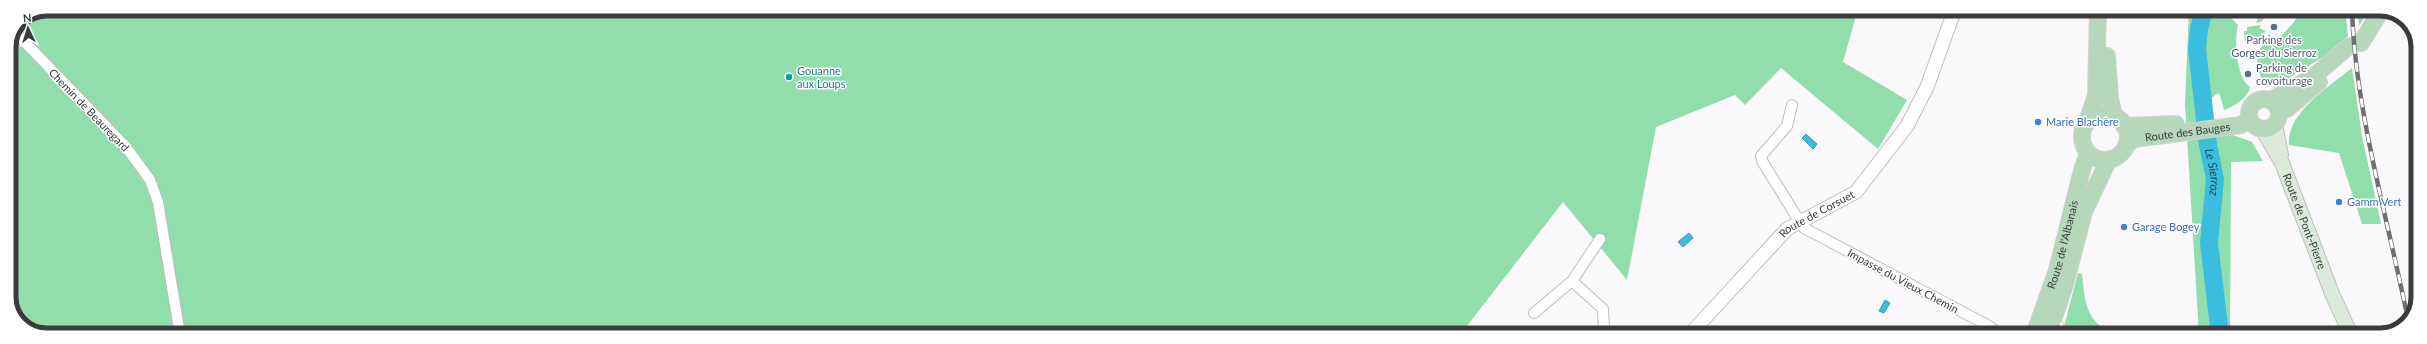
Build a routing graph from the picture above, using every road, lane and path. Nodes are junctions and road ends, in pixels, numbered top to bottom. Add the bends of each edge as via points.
1 (1952, 16) edge
2 (2098, 16) edge
3 (2107, 16) edge
4 (2370, 16) edge
5 (2377, 16) edge
6 (18, 35) edge
7 (2355, 44) junction
8 (2274, 104) junction
9 (1792, 105) dead end
10 (2259, 120) junction
11 (2119, 121) junction
12 (2087, 122) junction
13 (2176, 129) junction
14 (2126, 145) junction
15 (2088, 153) junction
16 (2109, 159) junction
17 (1802, 225) junction
18 (1600, 239) dead end
19 (2057, 270) junction
20 (2327, 280) junction
21 (1572, 281) junction
22 (1534, 313) dead end
23 (2054, 314) junction
24 (179, 328) edge
25 (1604, 328) edge
26 (1696, 328) edge
27 (1992, 328) edge
28 (2036, 328) edge
29 (2042, 328) edge
30 (2050, 328) edge
31 (2060, 328) edge
32 (2348, 328) edge
33 (2353, 328) edge

1 - 17 street, Route de Corsuet via 1927,87 1907,126 1856,192
2 - 12 main road via 2096,95
3 - 11 main road via 2110,98
4 - 7 main road
5 - 7 main road
6 - 24 street, Chemin de Beauregard via 126,147 150,180 158,202
7 - 8 main road
8 - 10 main road via 2279,117
8 - 10 main road, Route des Bauges via 2256,101
9 - 17 street via 1787,126 1761,156
10 - 13 main road, Route des Bauges via 2233,116 2221,122
10 - 20 main road, Route de Pont-Pierre via 2279,140 2282,163
11 - 12 main road via 2100,115
11 - 13 main road, Route des Bauges
11 - 14 main road via 2127,132
12 - 15 main road via 2082,141
13 - 14 main road, Route des Bauges via 2134,139
14 - 16 main road via 2122,152
15 - 16 main road via 2094,157
15 - 19 main road, Route de l'Albanais
16 - 23 main road, Route de l'Albanais via 2084,212
17 - 26 street, Route de Corsuet via 1787,229
17 - 27 street, Impasse du Vieux Chemin
18 - 21 street
19 - 28 main road, Route de l'Albanais
19 - 29 street via 2056,288
20 - 32 main road, Route de Pont-Pierre
20 - 33 main road, Route de Pont-Pierre
21 - 22 street
21 - 25 street via 1603,309
23 - 30 main road, Route de l'Albanais
23 - 31 street

